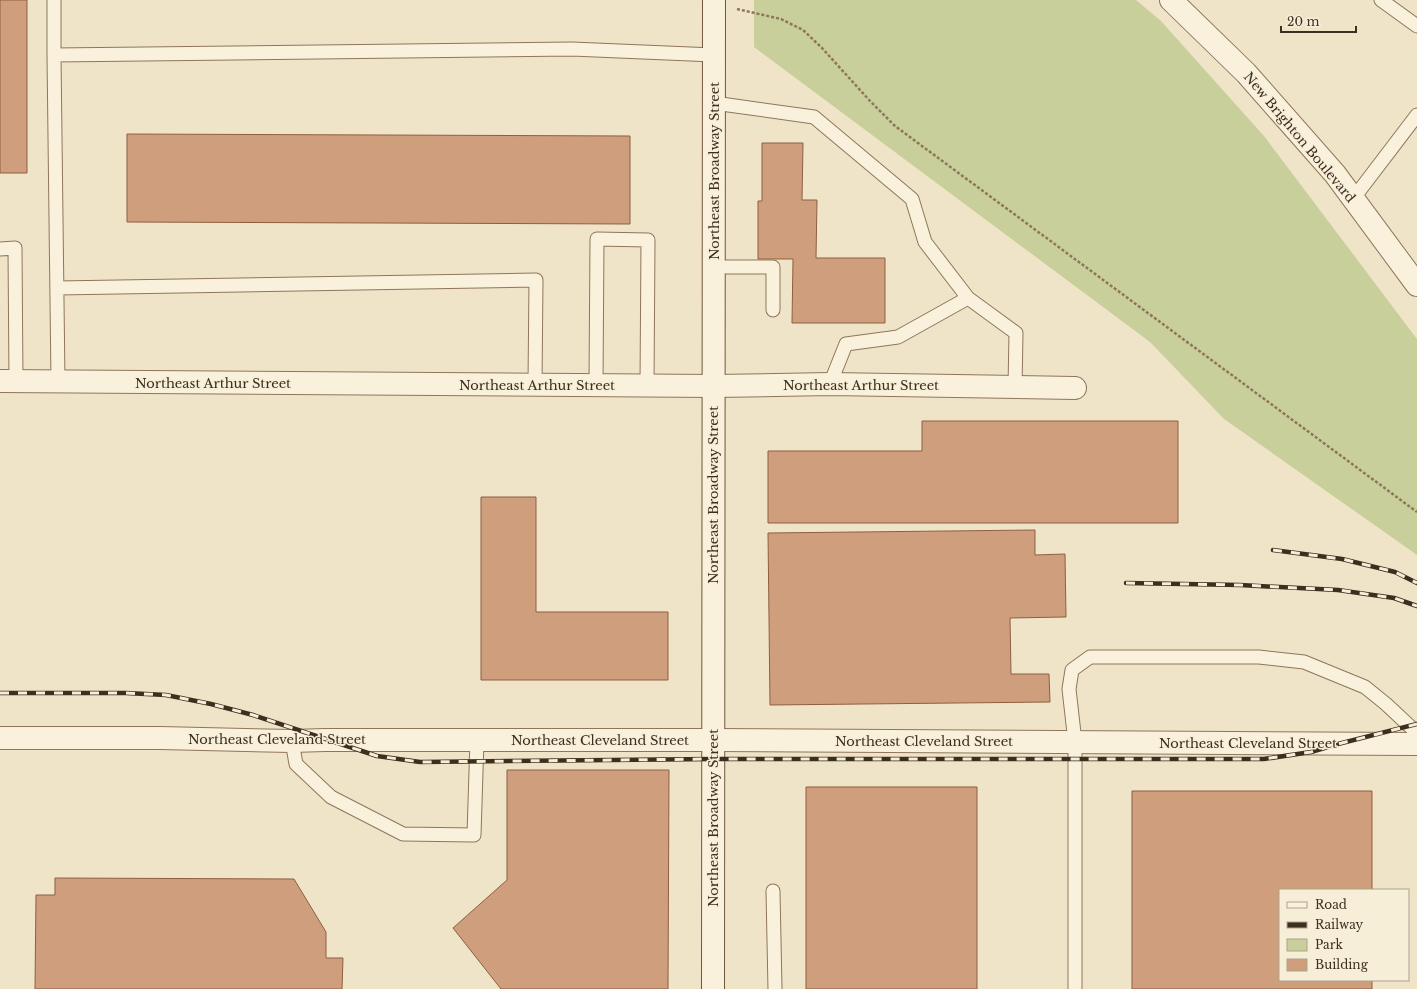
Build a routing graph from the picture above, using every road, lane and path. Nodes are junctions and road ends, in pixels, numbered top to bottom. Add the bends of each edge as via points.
1 (54, 0) edge
2 (714, 0) edge
3 (1171, 0) edge
4 (1381, 0) edge
5 (750, 12) dead end
6 (1417, 26) edge
7 (54, 55) junction
8 (714, 55) junction
9 (714, 103) junction
10 (1417, 115) edge
11 (1353, 199) junction
12 (0, 248) edge
13 (714, 267) junction
14 (1417, 285) edge
15 (57, 288) junction
16 (968, 298) junction
17 (773, 310) dead end
18 (8, 382) edge
19 (58, 382) junction
20 (534, 384) junction
21 (830, 384) junction
22 (596, 385) junction
23 (647, 385) junction
24 (714, 386) junction
25 (1014, 388) junction
26 (1075, 388) dead end
27 (1417, 512) edge
28 (1417, 733) edge
29 (0, 738) edge
30 (478, 740) junction
31 (713, 740) junction
32 (292, 741) junction
33 (1075, 742) junction
34 (1417, 744) edge
35 (774, 892) dead end
36 (713, 989) edge
37 (775, 989) edge
38 (1075, 989) edge

1 - 7 lane
2 - 8 street, Northeast Broadway Street
3 - 11 street, New Brighton Boulevard via 1246,73 1335,174
4 - 6 lane
5 - 27 path via 781,19 803,30 895,126
7 - 8 lane via 572,49
7 - 15 lane
8 - 9 street, Northeast Broadway Street
9 - 13 street, Northeast Broadway Street
9 - 16 lane via 814,117 912,199 925,242
10 - 11 lane
11 - 14 street, New Brighton Boulevard
12 - 18 lane via 15,248
13 - 17 lane via 774,267
13 - 24 street, Northeast Broadway Street
15 - 19 lane
15 - 20 lane via 536,280
16 - 21 lane via 898,337 846,344
16 - 25 lane via 1016,333
18 - 19 street, Northeast Arthur Street
19 - 20 street, Northeast Arthur Street
20 - 22 street, Northeast Arthur Street
21 - 24 street, Northeast Arthur Street
21 - 25 street, Northeast Arthur Street
22 - 23 street, Northeast Arthur Street
22 - 23 lane via 596,239 648,240
23 - 24 street, Northeast Arthur Street
24 - 31 street, Northeast Broadway Street
25 - 26 street, Northeast Arthur Street
28 - 33 lane via 1365,687 1304,662 1259,657 1090,657 1072,670 1069,689
29 - 32 street, Northeast Cleveland Street
30 - 31 street, Northeast Cleveland Street
30 - 32 street, Northeast Cleveland Street
30 - 32 lane via 474,835 403,834 331,797 296,764
31 - 33 street, Northeast Cleveland Street
31 - 36 street, Northeast Broadway Street
33 - 34 street, Northeast Cleveland Street
33 - 38 lane
35 - 37 lane

